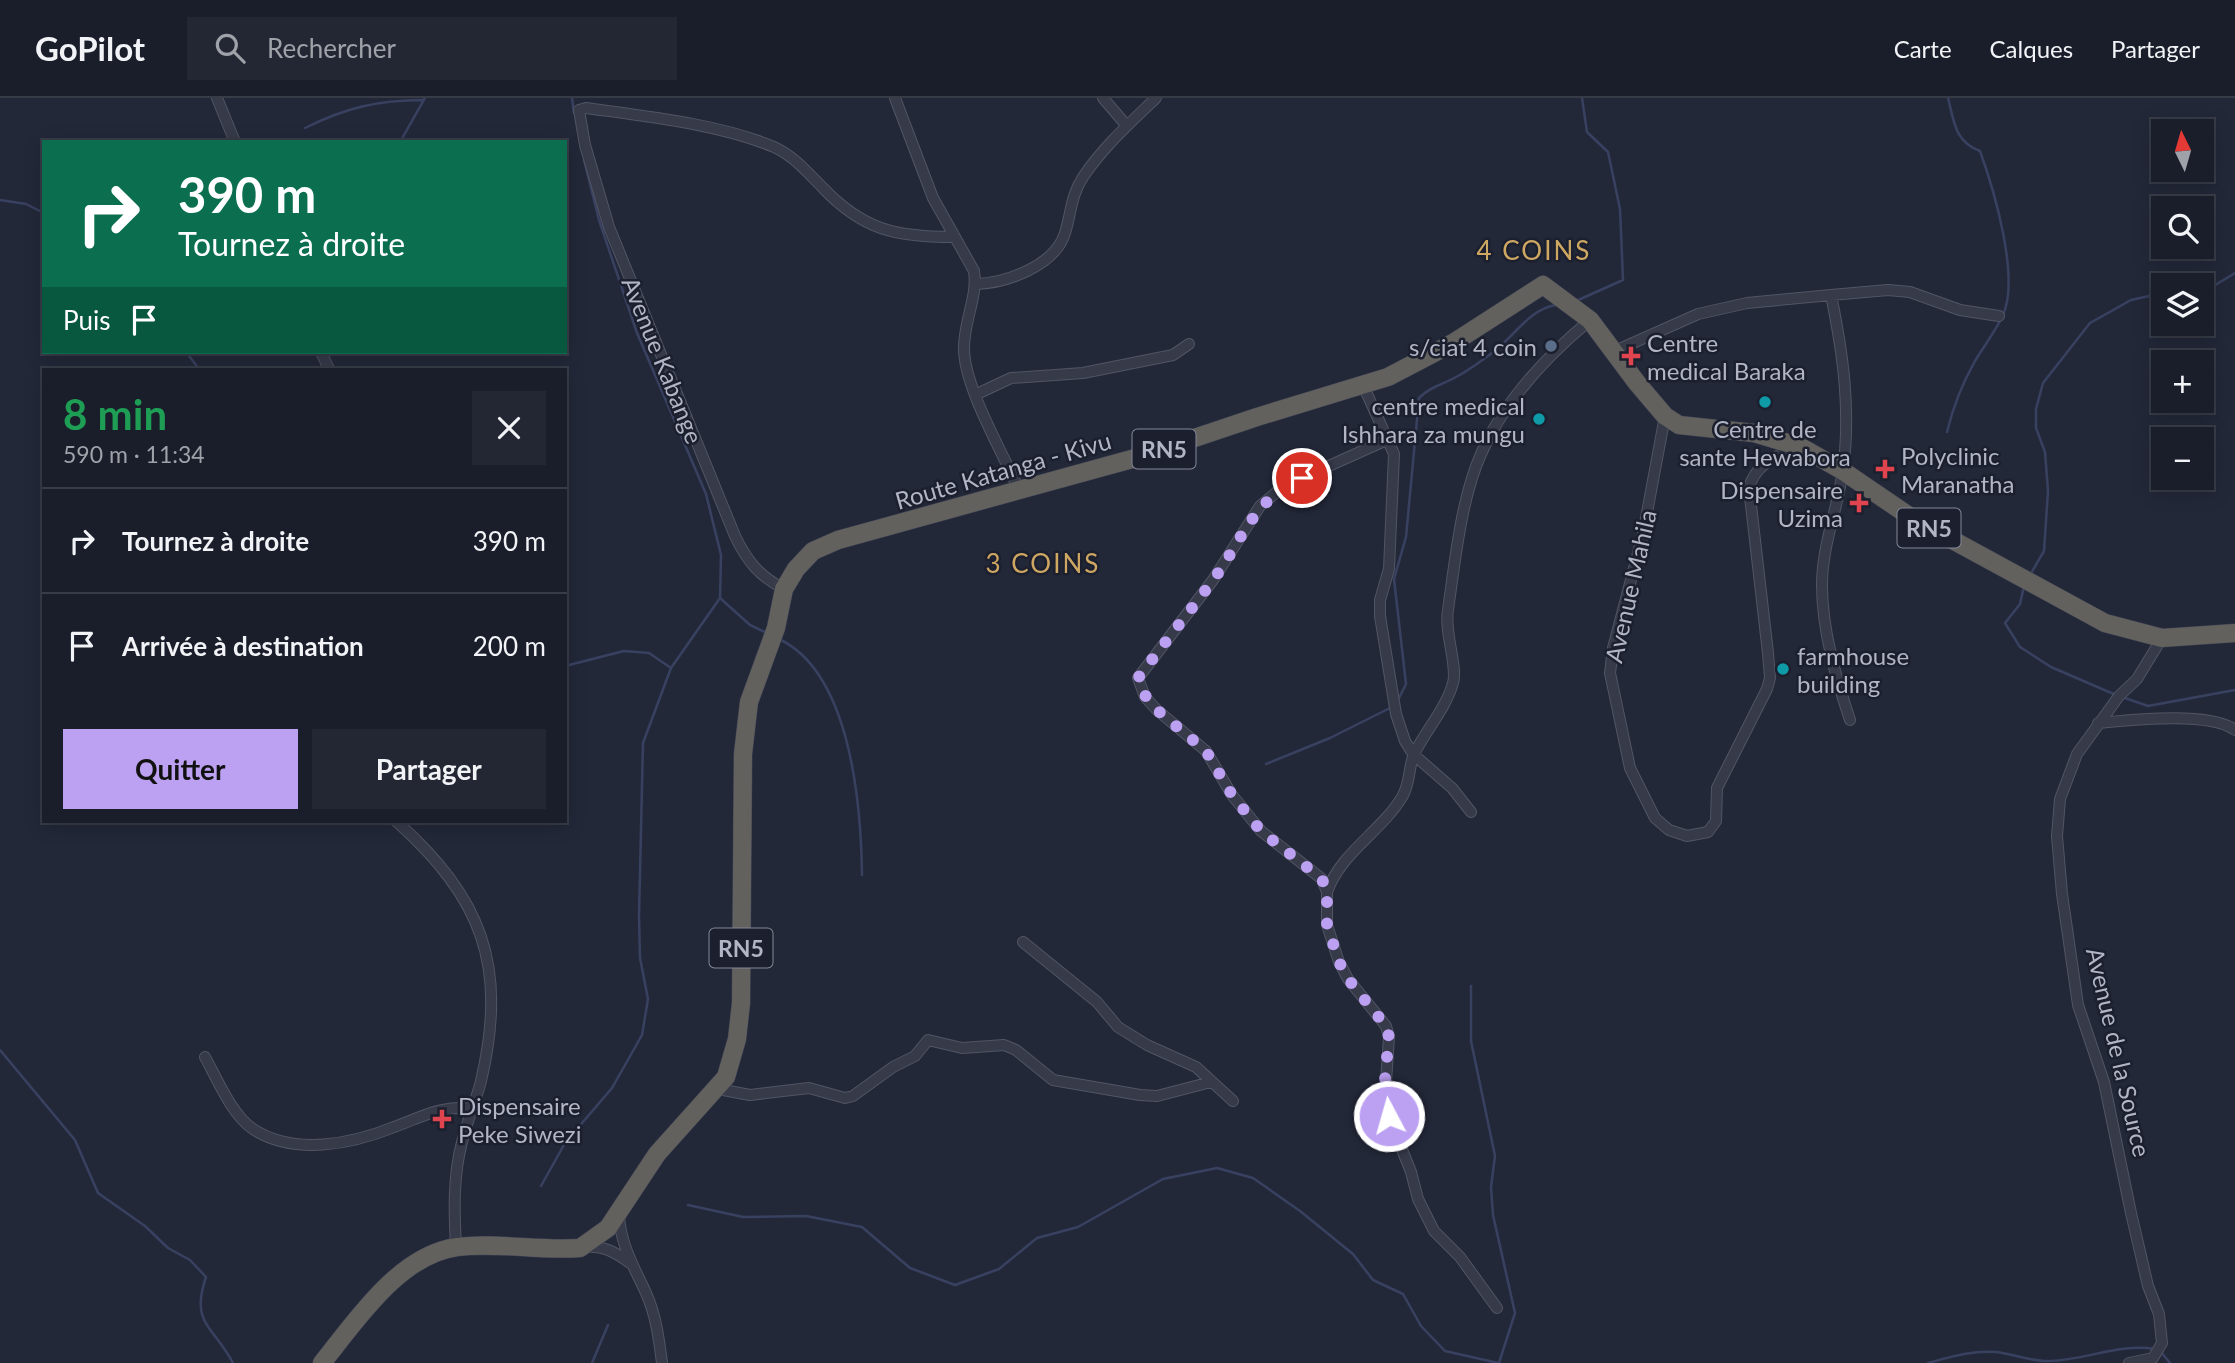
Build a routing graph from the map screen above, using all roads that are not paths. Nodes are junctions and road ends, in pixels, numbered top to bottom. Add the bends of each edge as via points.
1 (217, 98) edge
2 (895, 98) edge
3 (1103, 98) edge
4 (1156, 98) edge
5 (1127, 126) junction
6 (235, 140) edge
7 (953, 237) junction
8 (976, 284) junction
9 (1831, 295) junction
10 (1998, 316) dead end
11 (1590, 320) junction
12 (1189, 344) dead end
13 (1615, 351) junction
14 (1363, 385) junction
15 (977, 394) junction
16 (1665, 416) junction
17 (1389, 439) junction
18 (1796, 446) junction
19 (1843, 471) junction
20 (1020, 489) junction
21 (784, 589) junction
22 (2235, 633) edge
23 (2162, 638) junction
24 (1850, 720) dead end
25 (2098, 723) junction
26 (2235, 730) edge
27 (1413, 754) junction
28 (1471, 812) dead end
29 (398, 823) edge
30 (1327, 892) junction
31 (1023, 942) dead end
32 (205, 1057) dead end
33 (1212, 1082) junction
34 (718, 1089) junction
35 (1233, 1101) dead end
36 (471, 1108) junction
37 (619, 1212) junction
38 (456, 1247) junction
39 (580, 1248) junction
40 (629, 1263) junction
41 (1497, 1308) dead end
42 (322, 1363) edge
43 (662, 1363) edge
44 (2129, 1363) edge

1 - 6 street
2 - 7 street
3 - 5 street
4 - 5 street
5 - 8 street via 1074,191 1057,248 1010,278
7 - 8 street via 968,258
7 - 21 street, Avenue Kabange via 900,234 867,225 789,155 772,146 661,118 579,110 609,227 735,536 758,572
8 - 15 street via 963,331 964,355
9 - 10 street via 1910,292 1960,310
9 - 13 street via 1748,303 1698,314
9 - 19 street via 1847,397
11 - 13 highway, Route Katanga - Kivu / RN5
11 - 14 highway, Route Katanga - Kivu / RN5 via 1545,286 1537,286 1422,361
11 - 27 street via 1556,350 1513,401 1480,455 1447,611 1453,684 1435,723
12 - 15 street via 1173,355 1083,373 1010,378
13 - 16 highway, Route Katanga - Kivu / RN5
14 - 17 street
14 - 20 highway, Route Katanga - Kivu / RN5 via 1132,459
15 - 20 street
16 - 18 highway, RN5 via 1679,425 1754,433
16 - 18 street, Avenue Mahila via 1611,673 1630,768 1655,818 1669,830 1687,836 1708,832 1716,821 1717,788 1770,678 1749,488 1761,465
17 - 27 street via 1394,454 1394,494 1389,569 1380,616 1396,714
17 - 30 street via 1284,486 1260,506 1213,580 1138,678 1157,710 1206,751 1245,813 1316,874
18 - 19 highway, RN5
19 - 23 highway, RN5 via 1912,518 2105,623
19 - 24 street via 1822,584 1830,647
20 - 21 highway, Route Katanga - Kivu / RN5 via 838,540 813,551
21 - 34 highway, Route Katanga - Kivu / RN5 via 746,724 741,1003 732,1060
22 - 23 highway, RN5
23 - 25 street, Avenue de la Source via 2137,679
25 - 26 street via 2197,720 2228,724
25 - 44 street, Avenue de la Source via 2077,754 2060,799 2058,864 2078,1004 2104,1082 2127,1200 2159,1314 2162,1343 2158,1350 2153,1358
27 - 28 street via 1436,771
27 - 30 street via 1403,796 1349,855
29 - 36 street via 454,881 485,944 488,1032 481,1082
30 - 41 street via 1327,925 1339,962 1386,1026 1385,1097 1418,1199 1434,1231 1460,1257
31 - 33 street via 1097,1002 1118,1027 1196,1067
32 - 36 street via 241,1117 252,1128 291,1143 338,1143 446,1107
33 - 34 street via 1157,1096 1140,1095 1053,1080 1004,1045 962,1048 928,1040 915,1056 845,1098 808,1088 750,1095
33 - 35 street
34 - 37 highway, Route Katanga - Kivu / RN5 via 665,1143
36 - 38 street via 457,1177
37 - 39 highway, RN5 via 608,1228
37 - 40 street
38 - 39 highway
38 - 42 highway via 432,1255 394,1281
39 - 40 street via 609,1249
40 - 43 street via 646,1293

